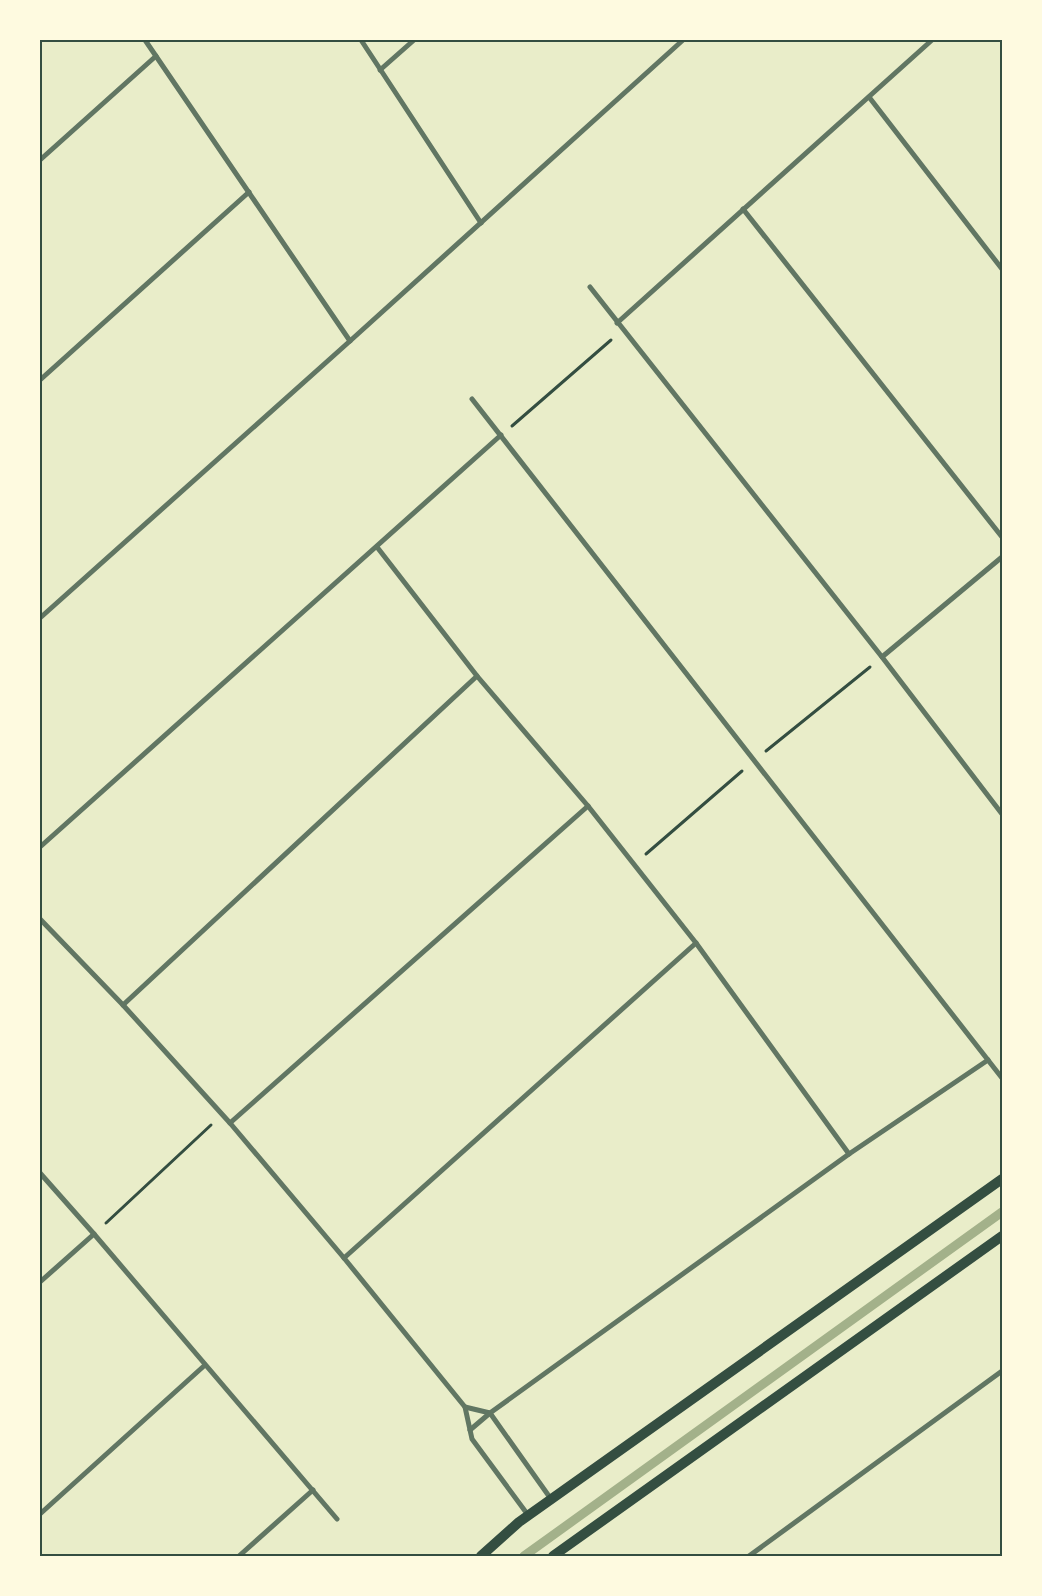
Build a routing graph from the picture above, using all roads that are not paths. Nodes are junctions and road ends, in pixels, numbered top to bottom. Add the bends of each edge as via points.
1 (145, 40) edge
2 (361, 40) edge
3 (414, 40) edge
4 (683, 40) edge
5 (932, 40) edge
6 (156, 56) junction
7 (380, 70) junction
8 (868, 97) junction
9 (40, 160) edge
10 (249, 192) junction
11 (743, 209) junction
12 (482, 222) junction
13 (1002, 268) edge
14 (590, 287) dead end
15 (617, 323) junction
16 (350, 342) junction
17 (40, 380) edge
18 (472, 399) dead end
19 (501, 435) junction
20 (1002, 537) edge
21 (377, 547) junction
22 (1002, 557) edge
23 (40, 618) edge
24 (882, 657) junction
25 (477, 676) junction
26 (588, 806) junction
27 (1002, 814) edge
28 (40, 847) edge
29 (40, 919) edge
30 (696, 943) junction
31 (123, 1005) junction
32 (988, 1060) junction
33 (1002, 1078) edge
34 (230, 1123) junction
35 (849, 1154) junction
36 (40, 1173) edge
37 (1002, 1178) edge
38 (94, 1234) junction
39 (1002, 1236) edge
40 (344, 1258) junction
41 (40, 1282) edge
42 (205, 1365) junction
43 (1002, 1371) edge
44 (465, 1407) junction
45 (490, 1413) junction
46 (470, 1430) junction
47 (313, 1490) junction
48 (551, 1499) junction
49 (40, 1514) edge
50 (528, 1516) junction
51 (337, 1519) dead end
52 (239, 1556) edge
53 (481, 1556) edge
54 (553, 1556) edge
55 (748, 1556) edge

1 - 6 street
2 - 7 street
3 - 7 street
4 - 12 street
5 - 8 street
6 - 9 street
6 - 10 street
7 - 12 street
8 - 11 street
8 - 13 street
10 - 16 street
10 - 17 street
11 - 15 street
11 - 20 street
12 - 16 street
14 - 15 street
15 - 24 street
16 - 23 street
18 - 19 street
19 - 21 street
19 - 32 street
21 - 25 street
21 - 28 street
22 - 24 street
24 - 27 street
25 - 26 street
25 - 31 street
26 - 30 street
26 - 34 street
29 - 31 street
30 - 35 street
30 - 40 street
31 - 34 street
32 - 33 street
32 - 35 street
34 - 40 street
35 - 45 street
36 - 38 street
37 - 48 main road
38 - 41 street
38 - 42 street
39 - 54 main road
40 - 44 street
42 - 47 street
42 - 49 street
43 - 55 street
44 - 45 street
44 - 46 street
45 - 46 street
45 - 48 street
46 - 50 street via 472,1439
47 - 51 street
47 - 52 street
48 - 50 main road
50 - 53 main road

